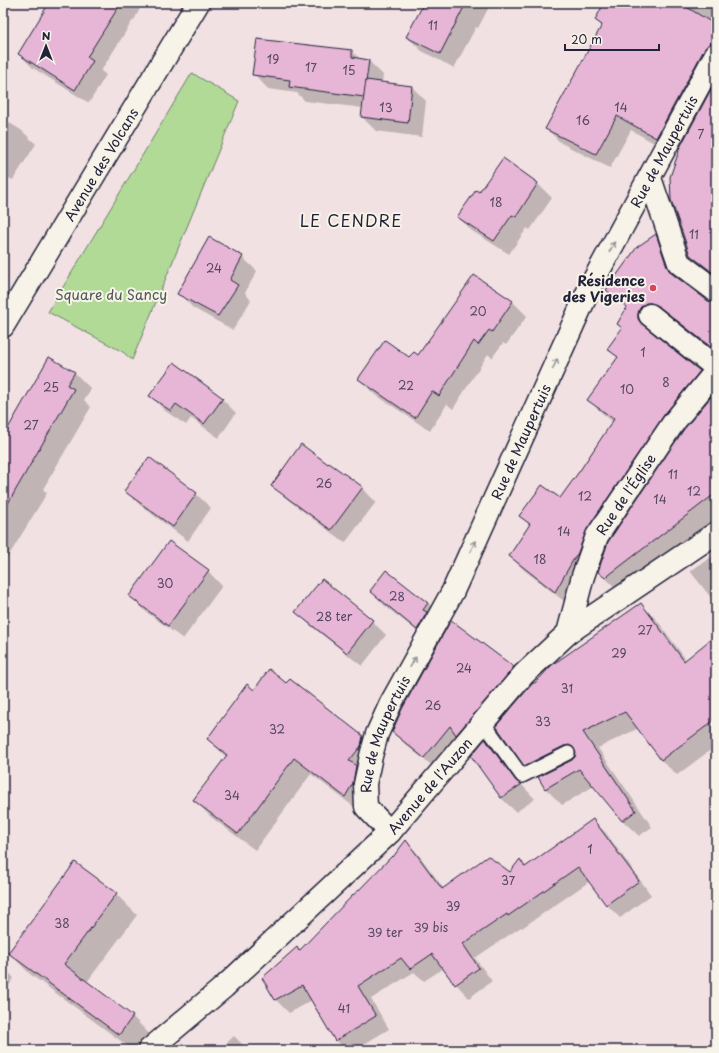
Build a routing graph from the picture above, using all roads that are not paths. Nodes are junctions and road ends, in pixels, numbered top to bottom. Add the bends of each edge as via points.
1 (198, 3) edge
2 (716, 54) edge
3 (650, 178) junction
4 (716, 291) edge
5 (650, 315) dead end
6 (3, 326) edge
7 (716, 365) edge
8 (716, 371) edge
9 (716, 533) edge
10 (568, 633) junction
11 (483, 722) junction
12 (568, 753) dead end
13 (390, 832) junction
14 (149, 1050) edge

1 - 6 street, Avenue des Volcans
2 - 3 street, Rue de Maupertuis
3 - 4 street via 679,263
13 -> 3 street, Rue de Maupertuis via 366,807 365,784 377,734 391,703 453,591 590,287
5 - 7 street
8 - 10 street, Rue de l'Église via 674,422 597,536
9 - 10 street, Avenue de l'Auzon
10 - 11 street, Avenue de l'Auzon via 524,674
11 - 12 lane via 522,776
11 - 13 street, Avenue de l'Auzon
13 - 14 street, Avenue de l'Auzon via 224,987

